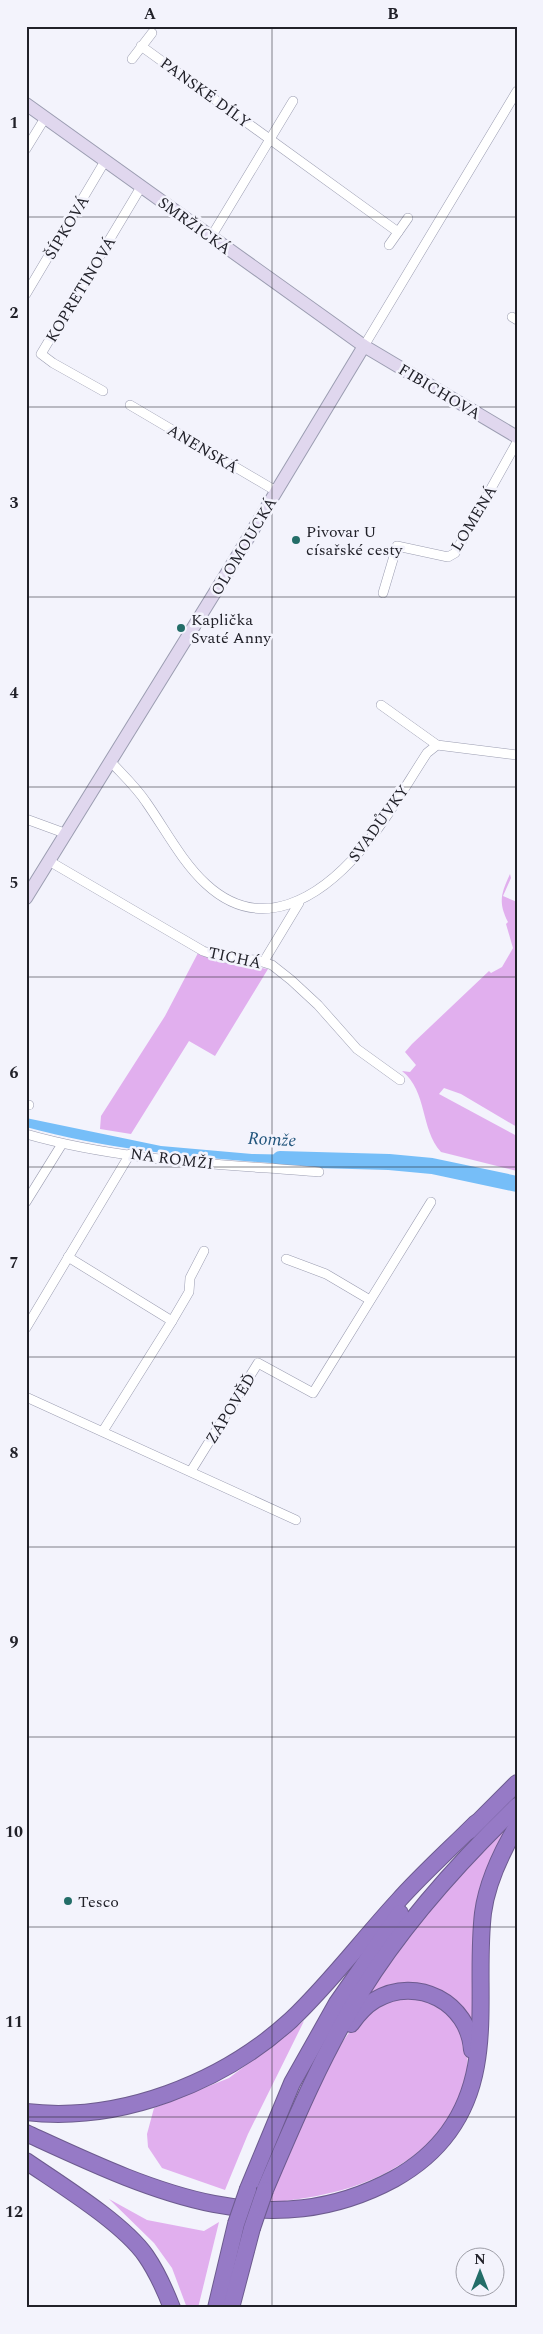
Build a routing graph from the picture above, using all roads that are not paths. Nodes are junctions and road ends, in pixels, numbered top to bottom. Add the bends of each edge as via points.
1 (152, 33) dead end
2 (142, 46) junction
3 (132, 59) dead end
4 (517, 91) edge
5 (293, 101) dead end
6 (26, 104) edge
7 (45, 118) junction
8 (270, 139) junction
9 (26, 149) edge
10 (105, 161) junction
11 (141, 187) junction
12 (408, 218) dead end
13 (398, 232) junction
14 (211, 237) junction
15 (389, 245) dead end
16 (26, 294) edge
17 (364, 346) junction
18 (103, 391) dead end
19 (130, 405) dead end
20 (517, 437) edge
21 (517, 442) edge
22 (276, 490) junction
23 (383, 593) dead end
24 (381, 705) dead end
25 (437, 745) junction
26 (517, 756) edge
27 (111, 762) junction
28 (26, 819) edge
29 (67, 834) junction
30 (49, 861) junction
31 (26, 898) edge
32 (299, 903) junction
33 (264, 961) junction
34 (400, 1080) dead end
35 (26, 1134) edge
36 (62, 1144) junction
37 (130, 1154) junction
38 (319, 1172) dead end
39 (26, 1202) edge
40 (431, 1202) dead end
41 (204, 1251) dead end
42 (68, 1257) junction
43 (286, 1259) dead end
44 (370, 1300) junction
45 (172, 1321) junction
46 (26, 1328) edge
47 (29, 1398) edge
48 (103, 1431) junction
49 (191, 1471) junction
50 (296, 1520) dead end
51 (517, 1783) edge
52 (517, 1806) edge
53 (476, 1823) junction
54 (517, 1826) edge
55 (321, 2064) junction
56 (471, 2088) junction
57 (26, 2112) edge
58 (26, 2133) edge
59 (26, 2161) edge
60 (244, 2226) junction
61 (172, 2308) edge
62 (216, 2308) edge
63 (231, 2308) edge

1 - 2 street
2 - 3 street
2 - 8 street, PANSKÉ DÍLY
4 - 17 street
5 - 8 street
6 - 7 street, SMRŽICKÁ
7 - 9 street
7 - 10 street, SMRŽICKÁ
8 - 13 street, PANSKÉ DÍLY
8 - 14 street
10 - 11 street, SMRŽICKÁ
10 - 16 street, ŠÍPKOVÁ
11 - 14 street, SMRŽICKÁ
11 - 18 street, KOPRETINOVÁ via 42,354
12 - 13 street
13 - 15 street
14 - 17 street, SMRŽICKÁ
17 - 20 street, FIBICHOVA
17 - 22 street, OLOMOUCKÁ
19 - 22 street, ANENSKÁ
21 - 23 street, LOMENÁ via 455,553 448,557 397,546
22 - 27 street, OLOMOUCKÁ
24 - 25 street
25 - 26 street
25 - 32 street, SVADŮVKY via 427,753 362,850 340,872
27 - 29 street, OLOMOUCKÁ
27 - 32 street, SVADŮVKY via 142,796 198,875 220,896 252,909
28 - 29 street
29 - 30 street, OLOMOUCKÁ
30 - 31 street, OLOMOUCKÁ
30 - 33 street, TICHÁ via 204,951 224,958
32 - 33 street
33 - 34 street, TICHÁ via 291,980 357,1048
35 - 36 street, NA ROMŽI
36 - 37 street, NA ROMŽI
36 - 39 street
37 - 38 street, NA ROMŽI
37 - 42 street
40 - 44 street, ZÁPOVĚĎ
41 - 45 street
42 - 45 street
42 - 46 street
43 - 44 street via 326,1274
44 - 49 street, ZÁPOVĚĎ via 313,1393 258,1363
45 - 48 street
47 - 48 street
48 - 49 street
49 - 50 street
51 - 53 highway
52 - 55 highway via 488,1834 406,1928 361,1992
53 - 57 highway via 398,1900 317,1994 291,2020 250,2051 188,2085 139,2102 90,2112
53 - 60 highway, bridge via 398,1914 337,2003 292,2083 248,2189
54 - 56 highway via 500,1855 483,1913 479,2044
55 - 56 highway via 362,2009 388,1995 416,1991 441,2000 463,2018 471,2046
55 - 60 highway, bridge via 265,2190
56 - 58 highway via 461,2114 446,2138 420,2163 362,2194 302,2209 246,2210 198,2202 117,2173
59 - 61 highway via 123,2232 145,2255
60 - 62 highway
60 - 63 highway

